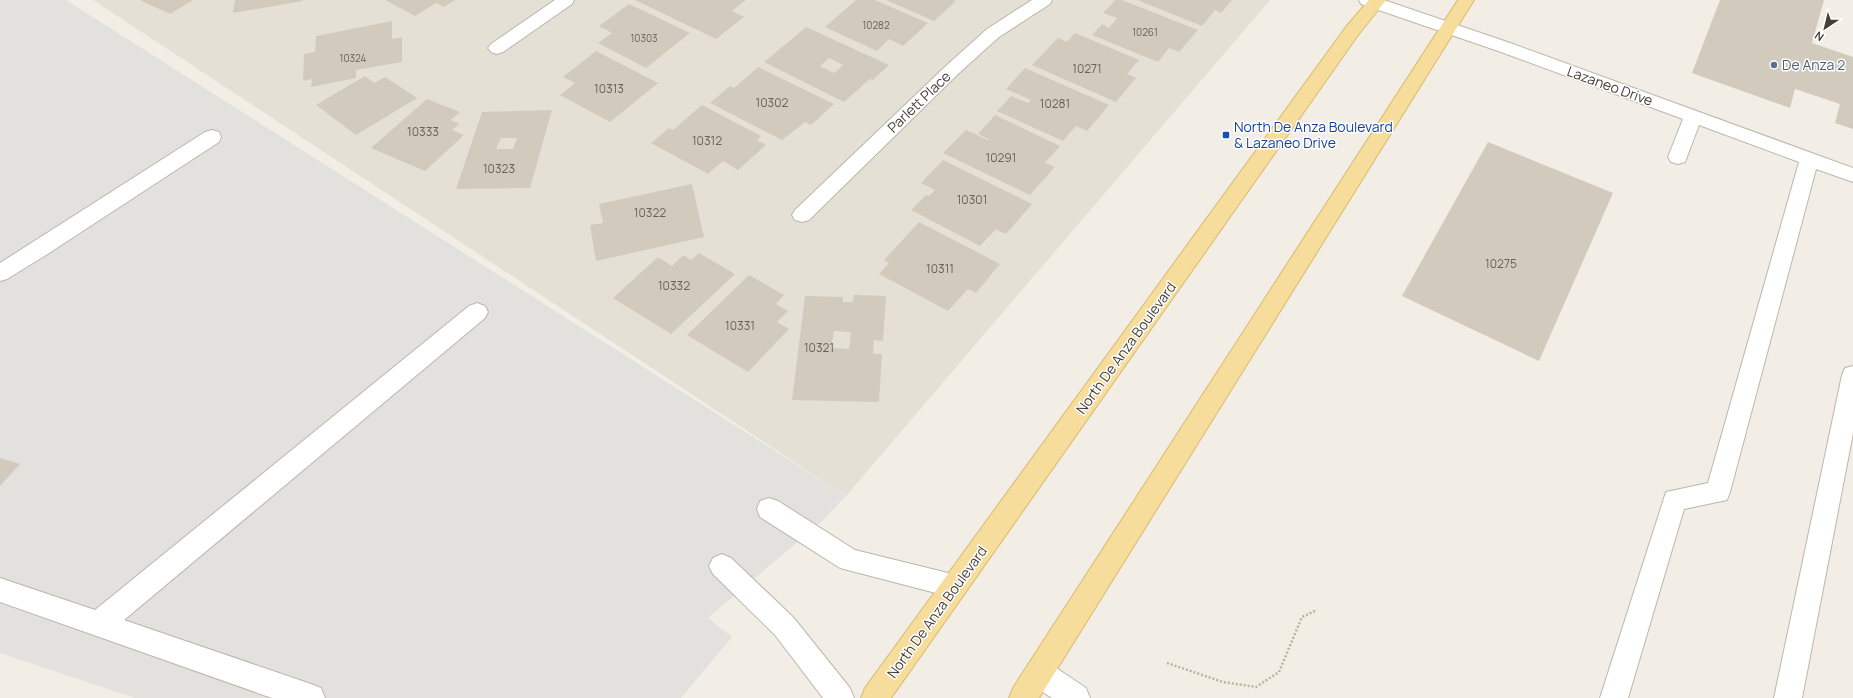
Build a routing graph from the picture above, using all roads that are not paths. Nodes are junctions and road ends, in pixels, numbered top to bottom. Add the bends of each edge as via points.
1 (566, 0) edge
2 (1044, 0) edge
3 (1466, 0) edge
4 (1373, 1) edge
5 (1449, 28) junction
6 (497, 48) dead end
7 (1693, 116) junction
8 (212, 137) dead end
9 (1678, 158) dead end
10 (1809, 159) junction
11 (1853, 175) edge
12 (802, 216) dead end
13 (0, 273) edge
14 (476, 312) dead end
15 (1853, 375) edge
16 (1847, 440) edge
17 (769, 509) dead end
18 (722, 566) dead end
19 (955, 586) junction
20 (0, 590) edge
21 (98, 625) junction
22 (1039, 673) junction
23 (310, 698) edge
24 (840, 698) edge
25 (876, 698) edge
26 (1024, 698) edge
27 (1076, 698) edge
28 (1614, 698) edge
29 (1788, 698) edge

1 - 6 street
2 - 12 street, Parlett Place via 993,33 959,63
3 - 5 main road
4 - 5 street, Lazaneo Drive
4 - 19 main road, North De Anza Boulevard
5 - 7 street, Lazaneo Drive
5 - 22 main road
7 - 9 street
7 - 10 street, Lazaneo Drive
8 - 13 street
10 - 11 street, Lazaneo Drive
10 - 28 street via 1718,492 1675,500
14 - 21 street
15 - 16 street
16 - 29 street
17 - 19 street via 849,560
18 - 24 street via 784,626
19 - 25 main road, North De Anza Boulevard
20 - 21 street
21 - 23 street
22 - 26 main road
22 - 27 street

